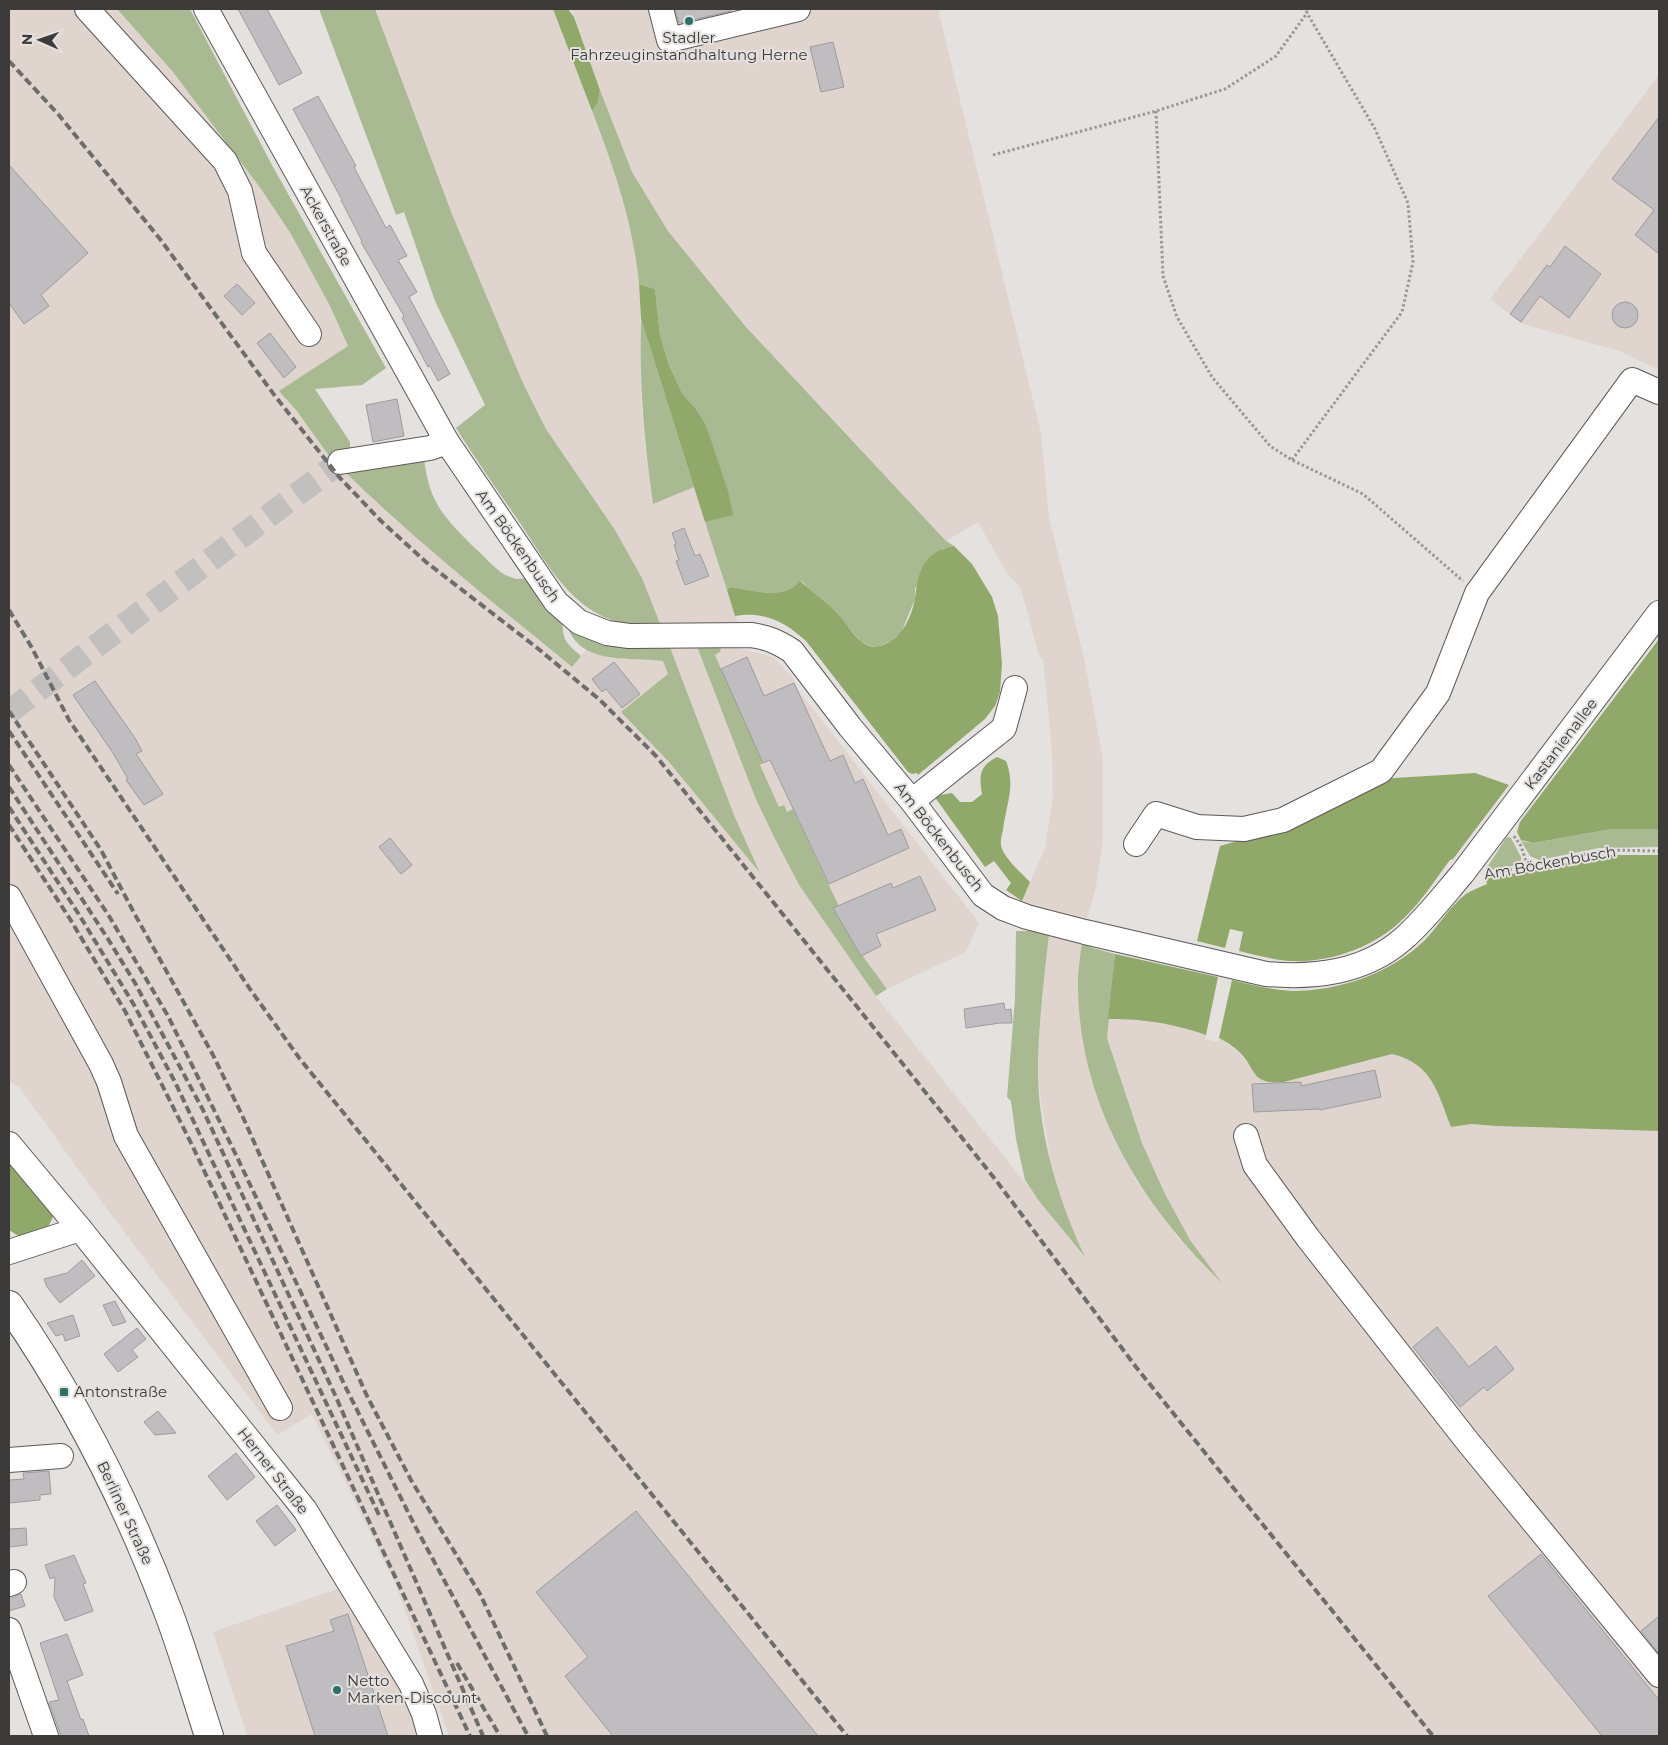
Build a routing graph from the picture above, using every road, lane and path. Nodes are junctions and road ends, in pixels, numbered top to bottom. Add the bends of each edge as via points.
1 (87, 9) edge
2 (206, 9) edge
3 (661, 9) edge
4 (798, 9) edge
5 (1307, 11) edge
6 (1156, 111) junction
7 (993, 154) dead end
8 (310, 334) dead end
9 (1659, 392) edge
10 (447, 442) junction
11 (1292, 460) junction
12 (340, 462) tunnel mouth
13 (1477, 593) junction
14 (1659, 613) edge
15 (1015, 688) dead end
16 (912, 801) junction
17 (1500, 824) junction
18 (1136, 844) dead end
19 (1659, 851) edge
20 (1528, 867) junction
21 (1462, 874) junction
22 (9, 897) edge
23 (1246, 1136) dead end
24 (9, 1144) edge
25 (80, 1228) junction
26 (9, 1252) edge
27 (9, 1305) edge
28 (280, 1408) dead end
29 (61, 1456) dead end
30 (9, 1460) edge
31 (9, 1630) edge
32 (1659, 1676) edge
33 (46, 1736) edge
34 (209, 1736) edge
35 (430, 1736) edge

1 - 8 street via 225,161 240,191 254,253
2 - 10 street, Ackerstraße
3 - 4 street via 668,40
5 - 6 path via 1276,56 1225,88
5 - 11 path via 1375,129 1408,203 1413,262 1402,312
6 - 7 path
6 - 11 path via 1163,276 1177,317 1212,377 1270,446
9 - 13 street via 1632,380
10 - 12 street via 430,448
10 - 16 street, Am Böckenbusch via 556,602 569,614 607,634 751,635 779,642 792,651
11 - 13 path via 1363,494
13 - 18 street via 1438,693 1381,771 1283,820 1244,829 1198,827 1156,814
14 - 17 street, Kastanienallee
15 - 16 street via 1004,728
16 - 21 street, Am Böckenbusch via 983,895 1003,908 1027,918 1266,974 1313,975 1342,971 1371,960 1402,940 1430,913
17 - 20 path via 1521,846
17 - 21 street, Kastanienallee
19 - 20 path, Am Böckenbusch via 1610,850
20 - 21 path, Am Böckenbusch via 1482,876
22 - 28 street via 110,1082 126,1136
23 - 32 street via 1255,1165 1308,1238 1468,1442
24 - 25 street, Herner Straße
25 - 26 street
25 - 35 street, Herner Straße via 305,1510 411,1684
27 - 34 main road, Berliner Straße via 64,1392 126,1510 169,1615
29 - 30 street
31 - 33 street

